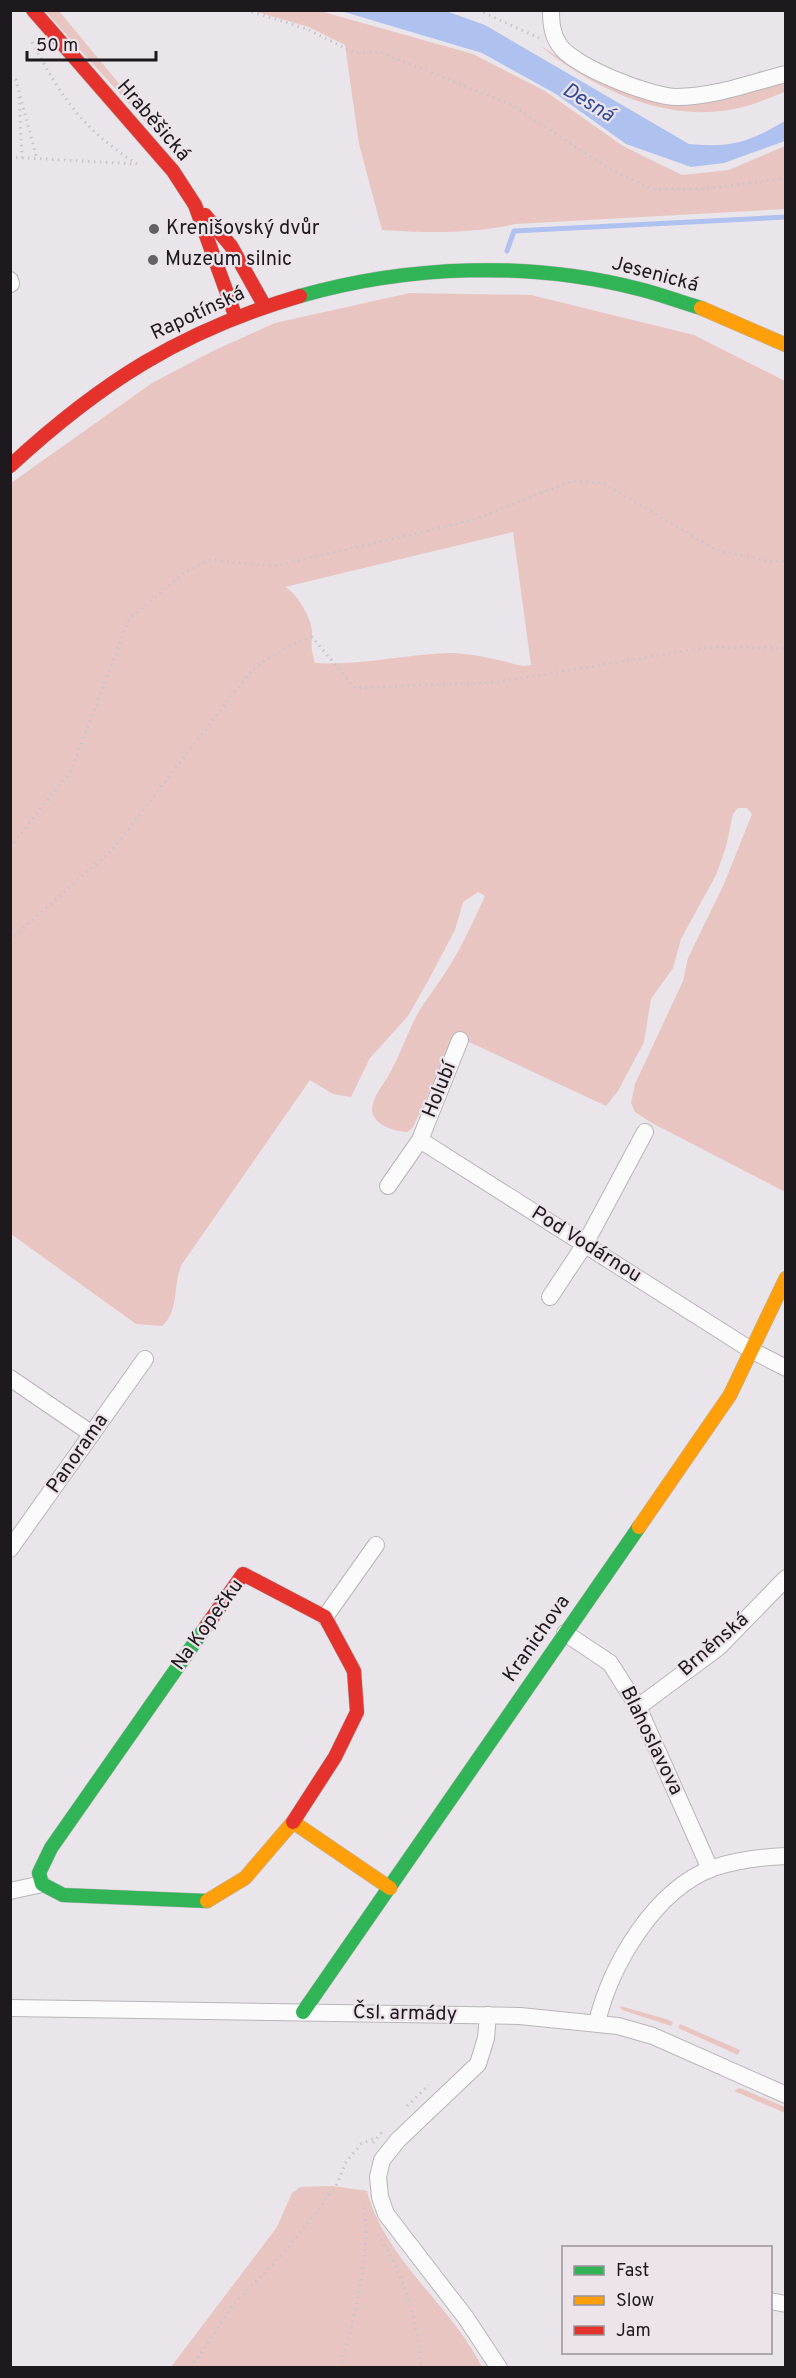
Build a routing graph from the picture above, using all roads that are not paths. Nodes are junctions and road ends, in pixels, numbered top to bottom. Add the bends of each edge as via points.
1 (33, 10) edge
2 (551, 10) edge
3 (786, 74) edge
4 (195, 205) junction
5 (507, 271) joint
6 (264, 305) junction
7 (235, 315) junction
8 (786, 345) edge
9 (10, 466) edge
10 (460, 1040) dead end
11 (645, 1132) dead end
12 (420, 1140) junction
13 (388, 1186) dead end
14 (585, 1244) junction
15 (786, 1278) edge
16 (550, 1297) dead end
17 (752, 1350) junction
18 (145, 1359) dead end
19 (786, 1368) edge
20 (10, 1378) edge
21 (92, 1434) junction
22 (376, 1545) dead end
23 (10, 1549) edge
24 (786, 1578) edge
25 (324, 1617) junction
26 (565, 1633) junction
27 (638, 1707) junction
28 (293, 1822) junction
29 (786, 1856) edge
30 (710, 1869) junction
31 (42, 1884) junction
32 (390, 1888) junction
33 (10, 1892) edge
34 (10, 2008) edge
35 (303, 2012) junction
36 (488, 2015) junction
37 (597, 2022) junction
38 (786, 2095) edge
39 (499, 2367) edge

1 - 4 street, Hraběšická via 173,171
2 - 3 street via 555,38 577,60 630,84 674,97 702,95
4 - 6 street, Hraběšická via 241,261
4 - 7 street, Hraběšická
5 - 6 street, Rapotínská via 409,272 350,282
5 - 8 street, Jesenická via 580,276 641,290 704,308
6 - 7 street, Rapotínská
7 - 9 street, Rapotínská via 180,340 119,376 63,418
10 - 12 street, Holubí
11 - 14 street
12 - 13 street, Holubí
12 - 14 street, Pod Vodárnou
14 - 16 street
14 - 17 street, Pod Vodárnou
15 - 17 street, Kranichova
17 - 19 street, Pod Vodárnou
17 - 26 street, Kranichova via 730,1395
18 - 21 street, Panorama
20 - 21 street
21 - 23 street, Panorama
22 - 25 street
24 - 27 street, Brněnská via 719,1647
25 - 28 street via 354,1671 357,1712 335,1757
25 - 31 street, Na Kopečku via 243,1574 51,1848 39,1873
26 - 27 street, Blahoslavova via 610,1663
26 - 32 street, Kranichova
27 - 30 street, Blahoslavova
28 - 31 street via 251,1875 207,1901 63,1895
28 - 32 street
29 - 30 street via 749,1858
30 - 37 street via 656,1909 634,1936 605,1991
31 - 33 street
32 - 35 street, Kranichova
34 - 35 street, Čsl. armády
35 - 36 street, Čsl. armády
36 - 37 street, Čsl. armády
36 - 39 street via 478,2064 398,2140 382,2160 378,2177 386,2214
37 - 38 street, Čsl. armády via 653,2036

